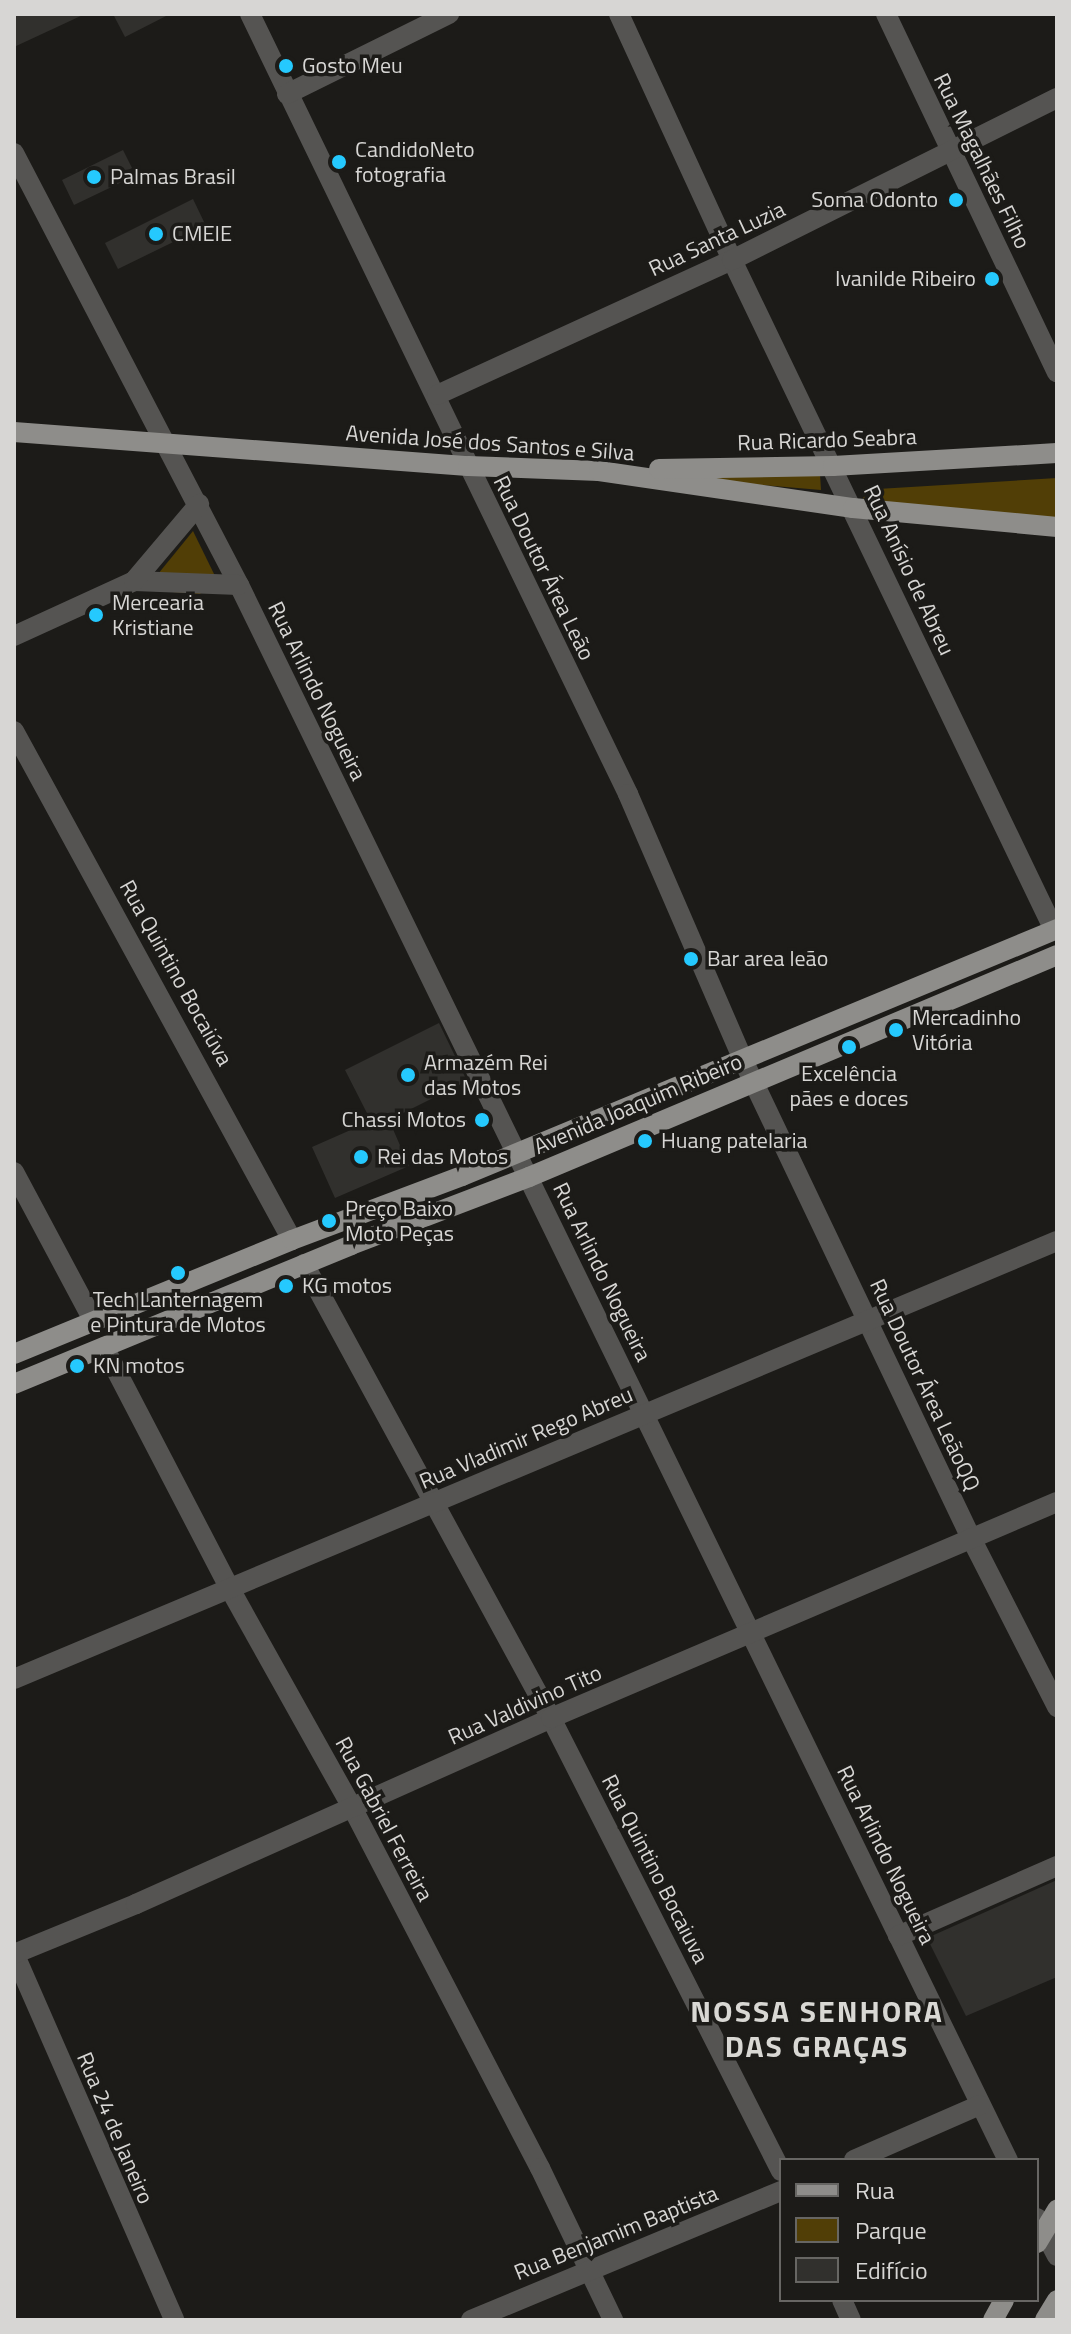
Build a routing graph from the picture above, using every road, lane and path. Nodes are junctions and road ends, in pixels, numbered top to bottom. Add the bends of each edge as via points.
1 (250, 14) edge
2 (449, 14) edge
3 (619, 14) edge
4 (886, 14) edge
5 (287, 94) junction
6 (1057, 98) edge
7 (14, 153) edge
8 (951, 154) junction
9 (732, 260) junction
10 (1057, 372) edge
11 (437, 395) junction
12 (14, 432) edge
13 (167, 444) junction
14 (1057, 453) edge
15 (468, 466) junction
16 (833, 466) junction
17 (599, 471) junction
18 (199, 504) junction
19 (853, 508) junction
20 (1057, 527) edge
21 (134, 581) junction
22 (239, 585) junction
23 (14, 636) edge
24 (14, 731) edge
25 (1055, 930) edge
26 (1057, 955) edge
27 (743, 1060) junction
28 (754, 1081) junction
29 (515, 1154) junction
30 (14, 1172) edge
31 (529, 1177) junction
32 (292, 1240) junction
33 (1057, 1241) edge
34 (304, 1264) junction
35 (869, 1320) junction
36 (94, 1322) junction
37 (104, 1347) junction
38 (14, 1354) edge
39 (14, 1384) edge
40 (645, 1415) junction
41 (1057, 1502) edge
42 (433, 1503) junction
43 (971, 1538) junction
44 (230, 1589) junction
45 (751, 1633) junction
46 (14, 1679) edge
47 (1057, 1707) edge
48 (551, 1718) junction
49 (353, 1809) junction
50 (1057, 1866) edge
51 (898, 1936) junction
52 (14, 1953) edge
53 (980, 2105) junction
54 (859, 2158) edge
55 (1007, 2158) edge
56 (779, 2167) edge
57 (779, 2192) edge
58 (1057, 2210) edge
59 (1039, 2231) edge
60 (1057, 2256) edge
61 (587, 2270) junction
62 (1057, 2300) edge
63 (1003, 2302) edge
64 (174, 2320) edge
65 (471, 2320) edge
66 (613, 2320) edge
67 (993, 2320) edge
68 (1045, 2320) edge

1 - 5 street, Rua Doutor Área Leão
2 - 5 street
3 - 9 street, Rua Anísio de Abreu
4 - 8 street, Rua Magalhães Filho
5 - 11 street, Rua Doutor Área Leão
6 - 8 street, Rua Santa Luzia
7 - 13 street, Rua Arlindo Nogueira
8 - 9 street, Rua Santa Luzia
8 - 10 street, Rua Magalhães Filho
9 - 11 street, Rua Santa Luzia
9 - 16 street, Rua Anísio de Abreu
11 - 15 street, Rua Doutor Área Leão
12 - 13 main road, Avenida José dos Santos e Silva
13 - 15 main road, Avenida José dos Santos e Silva
13 - 18 street, Rua Arlindo Nogueira
14 - 16 main road, Rua Ricardo Seabra
15 - 17 main road, Avenida José dos Santos e Silva
15 - 27 street, Rua Doutor Área Leão via 628,794
16 - 17 main road, Rua Ricardo Seabra
16 - 19 street, Rua Anísio de Abreu
17 - 19 main road, Avenida José dos Santos e Silva
18 - 21 street
18 - 22 street, Rua Arlindo Nogueira
19 - 20 main road, Avenida José dos Santos e Silva
19 - 25 street, Rua Anísio de Abreu
21 - 22 street
21 - 23 street
22 - 29 street, Rua Arlindo Nogueira
24 - 32 street, Rua Quintino Bocaiúva
25 - 27 main road, Avenida Joaquim Ribeiro
26 - 28 main road, Avenida Joaquim Ribeiro
27 - 28 street, Rua Doutor Área Leão
27 - 29 main road, Avenida Joaquim Ribeiro
28 - 31 main road, Avenida Joaquim Ribeiro
28 - 35 street, Rua Doutor Área LeãoQQ
29 - 31 street, Rua Arlindo Nogueira
29 - 32 main road, Avenida Joaquim Ribeiro
30 - 36 street
31 - 34 main road, Avenida Joaquim Ribeiro
31 - 40 street, Rua Arlindo Nogueira
32 - 36 main road, Avenida Joaquim Ribeiro
33 - 35 street, Rua Vladimir Rego Abreu
34 - 37 main road, Avenida Joaquim Ribeiro
34 - 42 street
35 - 40 street, Rua Vladimir Rego Abreu
35 - 43 street, Rua Doutor Área LeãoQQ
36 - 38 main road, Avenida Joaquim Ribeiro
37 - 39 main road, Avenida Joaquim Ribeiro
37 - 44 street, Rua Gabriel Ferreira
40 - 42 street, Rua Vladimir Rego Abreu
40 - 45 street, Rua Arlindo Nogueira
41 - 43 street, Rua Valdivino Tito
42 - 44 street, Rua Vladimir Rego Abreu
42 - 48 street
43 - 45 street, Rua Valdivino Tito
43 - 47 street, Rua Doutor Área LeãoQQ
44 - 46 street, Rua Vladimir Rego Abreu
44 - 49 street, Rua Gabriel Ferreira
45 - 48 street, Rua Valdivino Tito
45 - 51 street, Rua Arlindo Nogueira
48 - 49 street, Rua Valdivino Tito
48 - 56 street, Rua Quintino Bocaiuva
49 - 52 street, Rua Valdivino Tito
49 - 61 street, Rua Gabriel Ferreira via 540,2168
50 - 51 street
51 - 53 street, Rua Arlindo Nogueira
52 - 64 street, Rua 24 de Janeiro
53 - 54 street
53 - 55 street, Rua Arlindo Nogueira
57 - 61 street, Rua Benjamim Baptista
58 - 59 main road
59 - 60 street
61 - 65 street, Rua Benjamim Baptista
61 - 66 street, Rua Gabriel Ferreira
62 - 68 main road
63 - 67 main road

